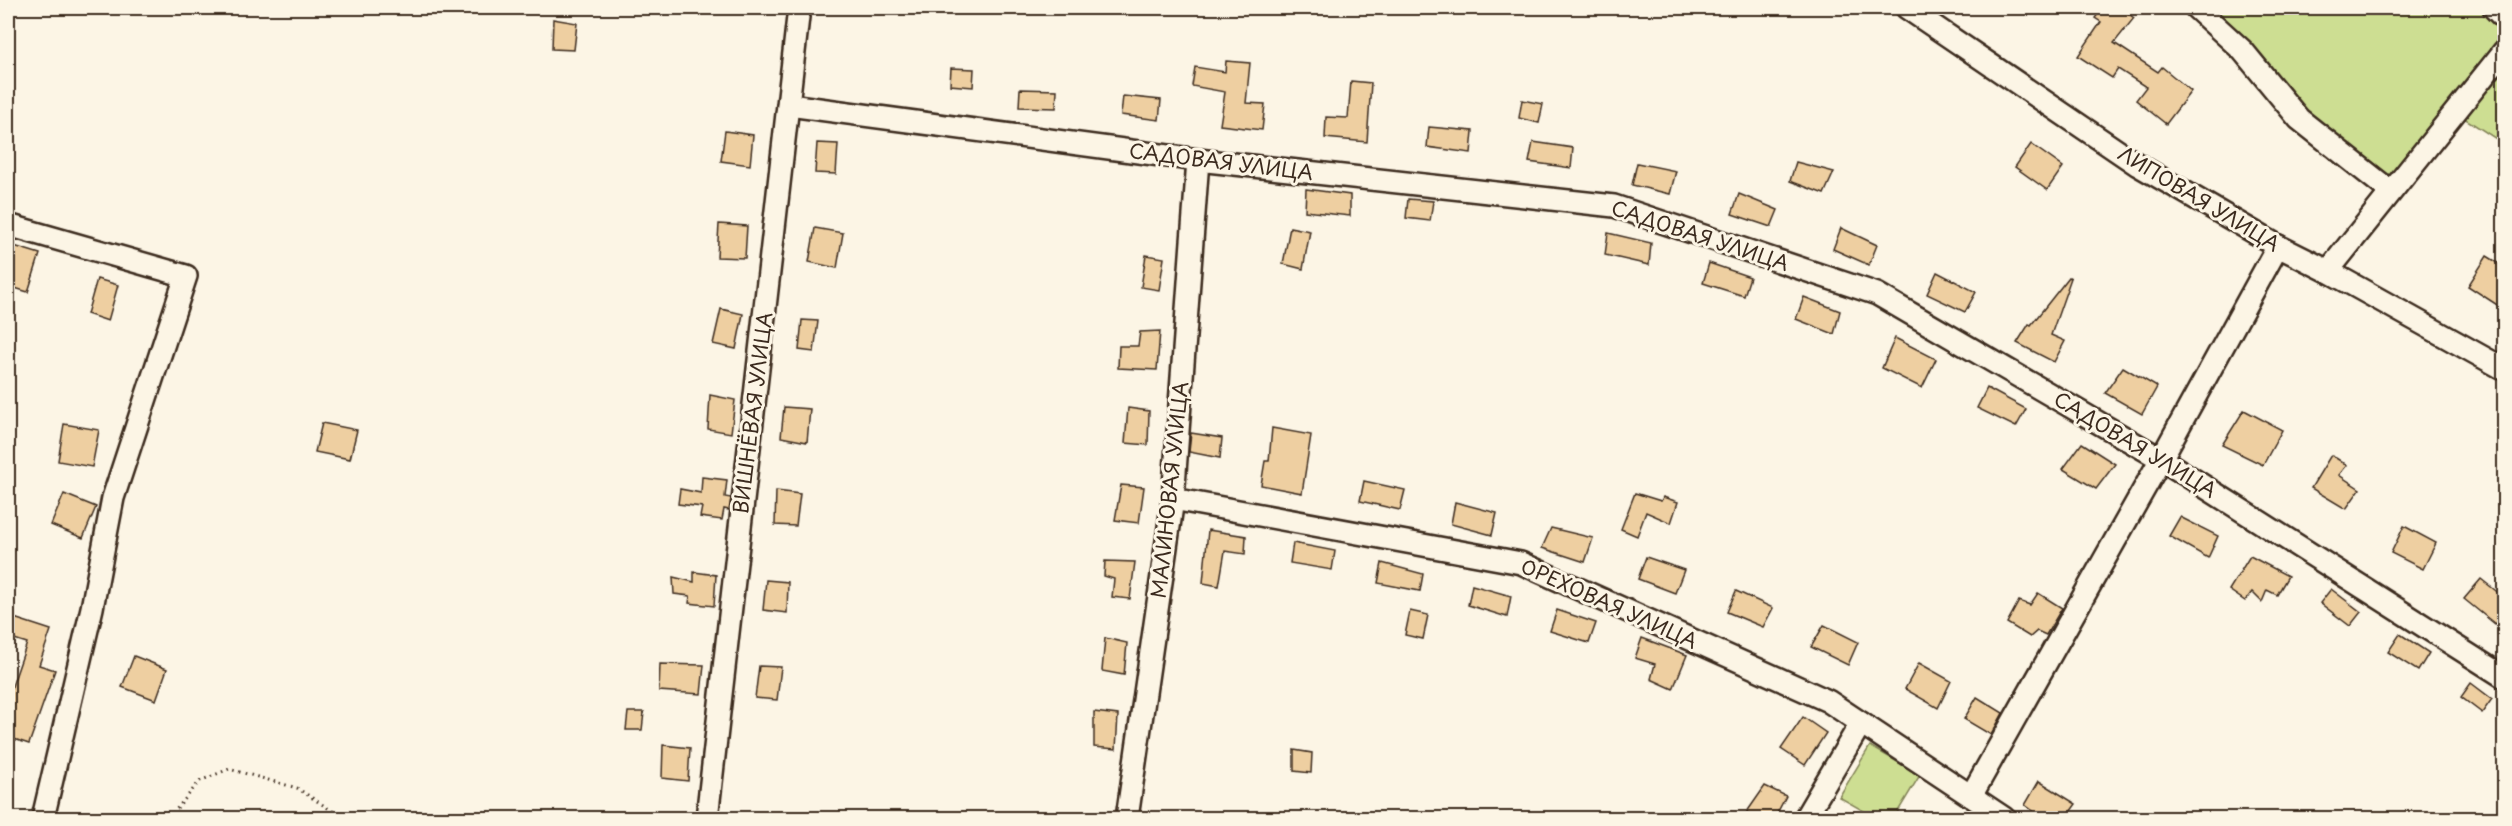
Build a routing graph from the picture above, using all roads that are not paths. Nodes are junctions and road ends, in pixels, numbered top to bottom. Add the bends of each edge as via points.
1 (799, 8) edge
2 (1907, 8) edge
3 (2196, 8) edge
4 (2494, 8) edge
5 (2505, 18) edge
6 (2505, 51) edge
7 (789, 105) junction
8 (1198, 160) junction
9 (2390, 191) junction
10 (8, 225) edge
11 (2278, 246) junction
12 (2328, 271) junction
13 (2505, 369) edge
14 (2162, 459) junction
15 (1173, 499) junction
16 (2505, 677) edge
17 (1861, 723) junction
18 (1971, 796) junction
19 (43, 819) edge
20 (707, 819) edge
21 (1127, 819) edge
22 (1805, 819) edge
23 (2004, 819) edge

1 - 7 street, ВИШНЁВАЯ УЛИЦА
2 - 11 street, ЛИПОВАЯ УЛИЦА via 2138,165
3 - 9 street via 2243,51 2300,119
4 - 5 street
6 - 9 street
7 - 8 street, САДОВАЯ УЛИЦА
7 - 20 street, ВИШНЁВАЯ УЛИЦА
8 - 14 street, САДОВАЯ УЛИЦА via 1614,206 1877,294
8 - 15 street, МАЛИНОВАЯ УЛИЦА
9 - 12 street
10 - 19 street via 186,276 113,498
11 - 12 street, ЛИПОВАЯ УЛИЦА
11 - 14 street
12 - 13 street, ЛИПОВАЯ УЛИЦА
14 - 16 street, САДОВАЯ УЛИЦА
14 - 18 street
15 - 17 street, ОРЕХОВАЯ УЛИЦА via 1521,563 1828,701
15 - 21 street, МАЛИНОВАЯ УЛИЦА
17 - 18 street, ОРЕХОВАЯ УЛИЦА
17 - 22 street
18 - 23 street, ОРЕХОВАЯ УЛИЦА

